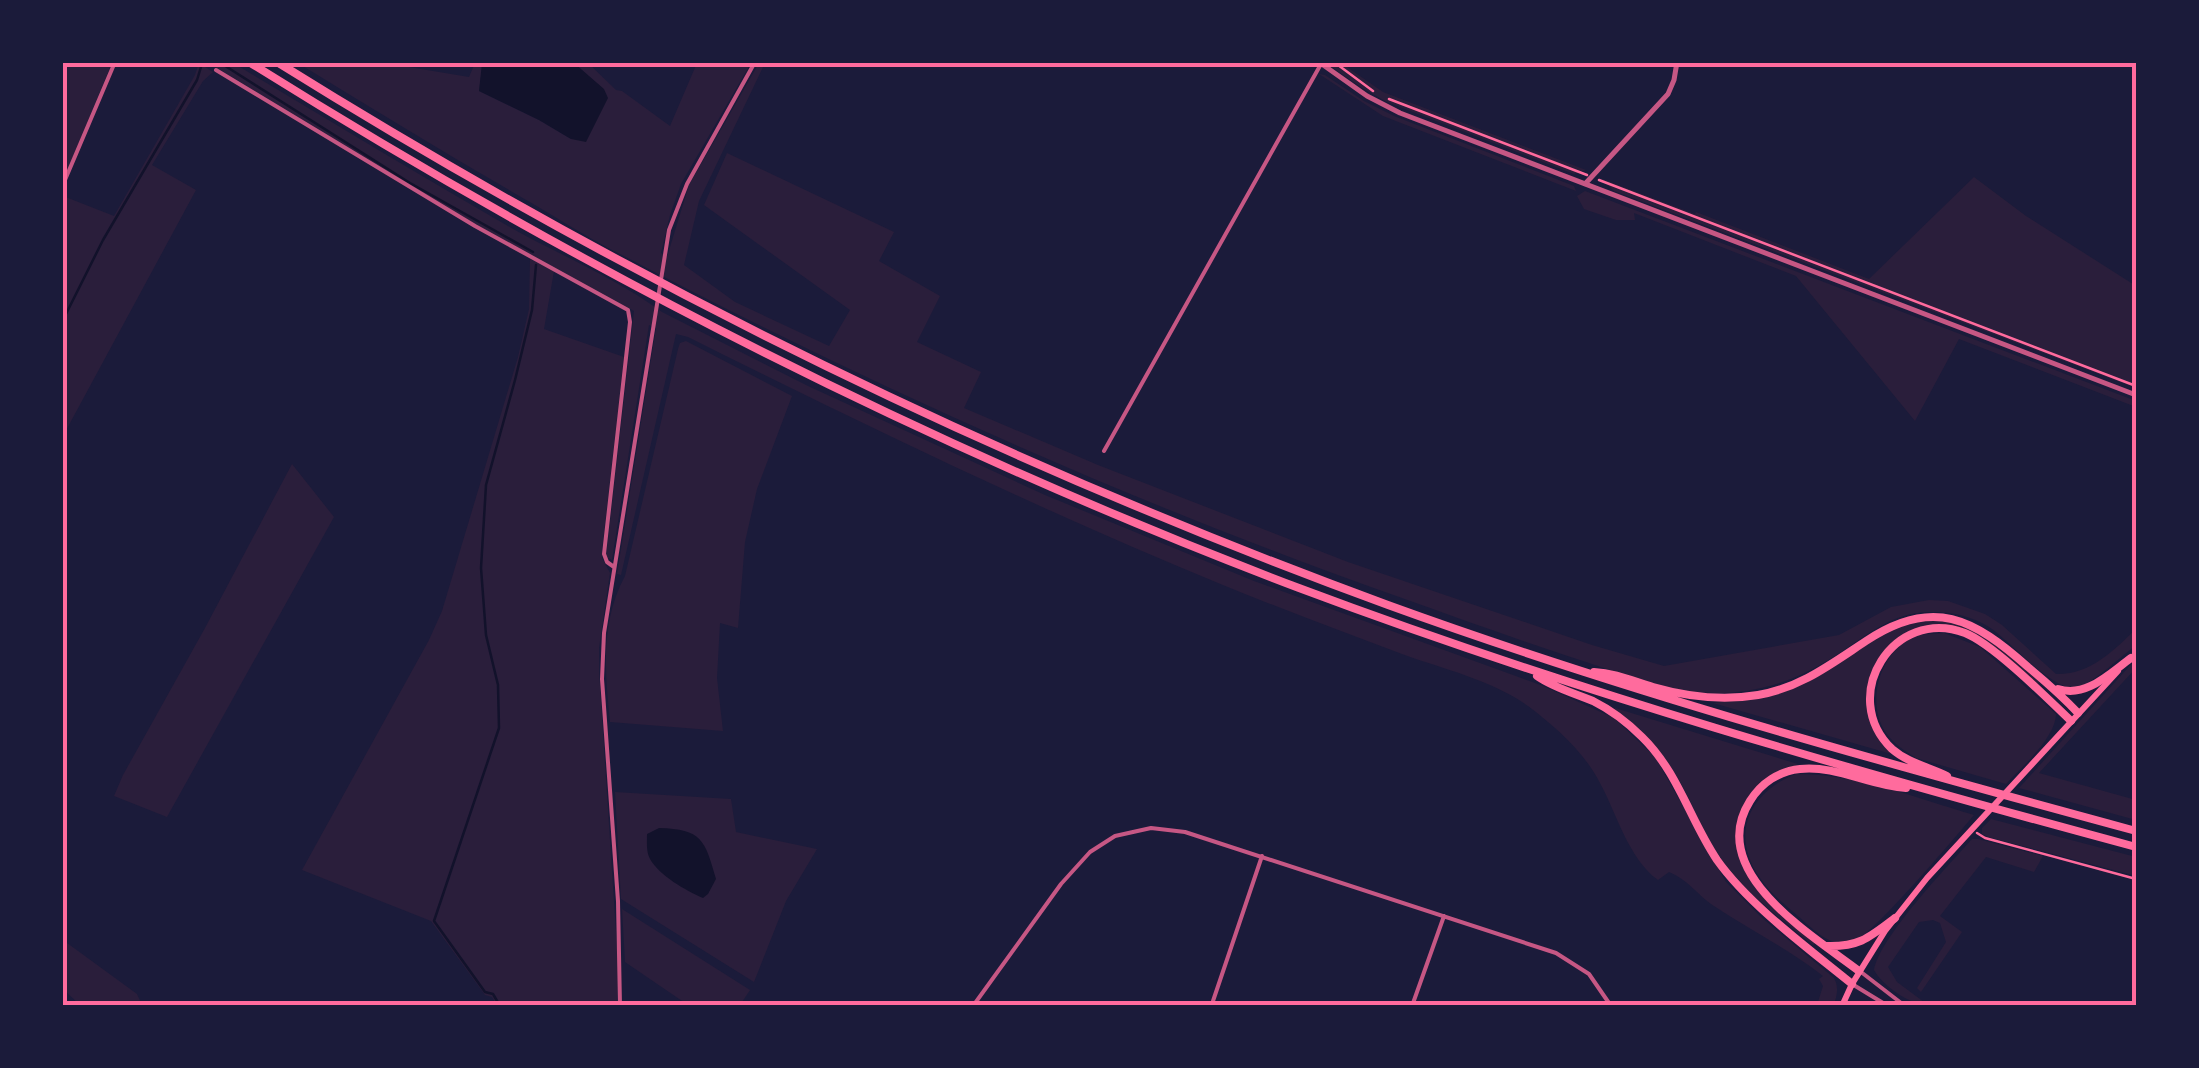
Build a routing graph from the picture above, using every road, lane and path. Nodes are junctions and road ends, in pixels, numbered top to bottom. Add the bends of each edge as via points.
1 (115, 62) edge
2 (248, 62) edge
3 (277, 62) edge
4 (756, 62) edge
5 (1334, 62) edge
6 (1677, 62) edge
7 (1320, 63) edge
8 (216, 70) dead end
9 (1591, 177) junction
10 (1585, 184) junction
11 (62, 187) edge
12 (2136, 386) edge
13 (2136, 396) edge
14 (1104, 451) dead end
15 (614, 568) junction
16 (2134, 655) edge
17 (1532, 671) junction
18 (1582, 671) junction
19 (2049, 684) junction
20 (2078, 713) junction
21 (2071, 721) junction
22 (1960, 783) junction
23 (1920, 788) junction
24 (1972, 828) junction
25 (2136, 831) edge
26 (2136, 847) edge
27 (1262, 856) junction
28 (2136, 879) edge
29 (1444, 915) junction
30 (1894, 918) junction
31 (1826, 946) junction
32 (1859, 971) junction
33 (1852, 984) junction
34 (1213, 1001) dead end
35 (620, 1006) edge
36 (973, 1006) edge
37 (1412, 1006) edge
38 (1611, 1006) edge
39 (1842, 1006) edge
40 (1888, 1006) edge
41 (1905, 1006) edge

1 - 11 street
2 - 17 highway via 600,268 889,414 1209,553
3 - 18 highway via 610,257 934,418 1255,554
4 - 15 street via 673,217
5 - 9 path via 1381,96
6 - 9 street via 1666,96
7 - 10 street via 1392,109
7 - 14 street
8 - 15 street via 629,312 604,554
9 - 10 street
9 - 12 path
10 - 13 street
15 - 35 street via 602,679
16 - 19 highway via 2080,691
16 - 20 main road
17 - 23 highway
17 - 33 highway via 1639,734 1673,776 1734,880
18 - 19 highway via 1694,696 1755,696 1808,678 1893,626 1935,617 1988,633
18 - 22 highway
19 - 20 highway
20 - 21 main road
21 - 22 highway via 1974,637 1950,628 1910,634 1875,671 1874,723 1898,753
21 - 24 main road
22 - 25 highway
23 - 26 highway
23 - 31 highway via 1802,768 1770,779 1750,801 1739,843 1750,874
24 - 28 path via 1985,838
24 - 30 main road
27 - 29 street
27 - 34 street
27 - 36 street via 1185,832 1151,828 1116,836 1060,884
29 - 37 street
29 - 38 street via 1556,953 1588,974
30 - 31 highway via 1850,946
30 - 32 main road
31 - 32 highway
32 - 33 main road
32 - 41 street
33 - 39 main road
33 - 40 street

